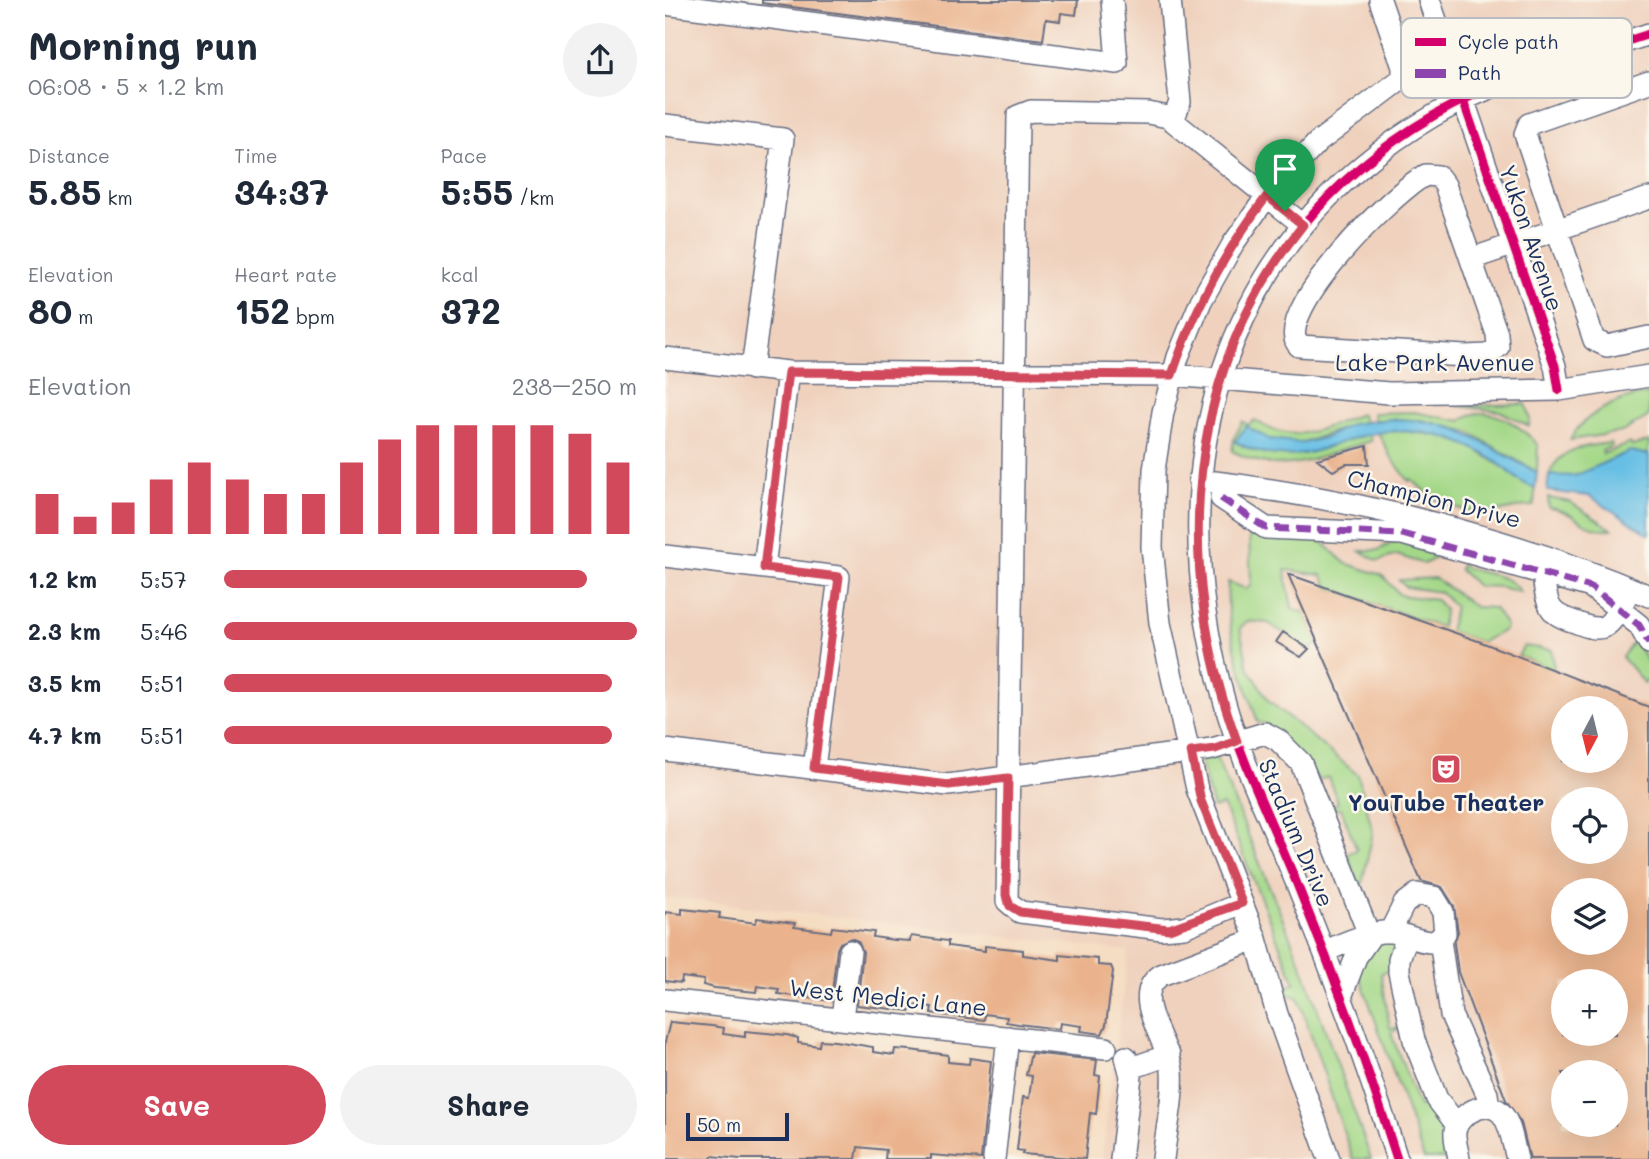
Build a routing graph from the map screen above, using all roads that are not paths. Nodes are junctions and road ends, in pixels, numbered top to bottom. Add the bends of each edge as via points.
1 (1112, 0) edge
2 (1170, 0) edge
3 (1380, 0) edge
4 (1429, 0) edge
5 (665, 4) edge
6 (735, 7) edge
7 (1435, 18) edge
8 (1649, 34) edge
9 (1632, 40) edge
10 (1401, 61) edge
11 (1401, 80) edge
12 (1649, 82) edge
13 (1632, 88) edge
14 (1469, 98) edge
15 (1605, 98) edge
16 (1463, 100) junction
17 (1174, 121) junction
18 (665, 124) edge
19 (1267, 196) junction
20 (1649, 198) edge
21 (1303, 225) junction
22 (1556, 230) junction
23 (1513, 245) junction
24 (1471, 259) junction
25 (1649, 337) edge
26 (665, 358) edge
27 (751, 369) junction
28 (788, 372) junction
29 (1013, 374) junction
30 (1172, 375) junction
31 (1649, 376) edge
32 (1219, 379) junction
33 (1559, 390) junction
34 (1199, 480) junction
35 (1221, 498) dead end
36 (665, 556) edge
37 (1542, 565) junction
38 (764, 568) junction
39 (1640, 592) edge
40 (1619, 609) junction
41 (1649, 643) edge
42 (1237, 741) junction
43 (665, 750) edge
44 (1191, 752) junction
45 (814, 768) junction
46 (1008, 778) junction
47 (1242, 903) junction
48 (1389, 935) junction
49 (1256, 939) junction
50 (1440, 940) junction
51 (850, 951) dead end
52 (1324, 952) junction
53 (1341, 997) junction
54 (665, 1000) edge
55 (842, 1019) junction
56 (1007, 1037) junction
57 (1105, 1048) dead end
58 (1169, 1055) junction
59 (1489, 1107) junction
60 (1457, 1125) junction
61 (994, 1159) edge
62 (1121, 1159) edge
63 (1163, 1159) edge
64 (1329, 1159) edge
65 (1397, 1159) edge
66 (1459, 1159) edge
67 (1517, 1159) edge

1 - 6 street via 1117,63
2 - 17 street via 1180,102
3 - 10 street
4 - 7 street, Yukon Avenue
5 - 6 street
8 - 9 street, Stadium Drive
11 - 19 street via 1318,142
12 - 13 street
14 - 16 street, Stadium Drive
15 - 22 street via 1526,127 1525,138
16 - 21 street, Stadium Drive via 1385,148 1338,187
16 - 23 street, Yukon Avenue
17 - 19 street
17 - 29 street via 1149,113 1031,111 1018,116
18 - 27 street via 783,139
19 - 21 street
19 - 30 street via 1211,282
20 - 22 street
21 - 32 street, Stadium Drive via 1256,295
22 - 23 street
22 - 25 street via 1594,340 1607,346
23 - 24 street
23 - 33 street, Yukon Avenue
24 - 24 street via 1497,334 1494,353 1465,356 1308,349 1293,340 1293,324 1318,281 1376,216 1426,175 1438,176 1445,185
26 - 27 street, Lake Park Avenue
27 - 28 street, Lake Park Avenue
28 - 29 street, Lake Park Avenue
28 - 38 street
29 - 30 street, Lake Park Avenue
29 - 46 street
30 - 32 street, Lake Park Avenue
30 - 44 street via 1154,470 1153,568 1167,660
31 - 33 street, Lake Park Avenue
32 - 33 street, Lake Park Avenue via 1389,393
32 - 34 street, Stadium Drive
34 - 37 street, Champion Drive via 1373,509
34 - 42 street, Stadium Drive via 1196,524 1203,600 1217,677
35 - 37 street via 1266,528 1402,534
36 - 38 street
37 - 39 street, Champion Drive
37 - 40 street via 1591,587
37 - 40 street via 1548,602 1561,617 1598,629 1608,626
38 - 45 street via 839,577
39 - 40 street
40 - 41 street via 1639,625
42 - 44 street
42 - 48 street via 1268,734 1301,763
42 - 52 street, Stadium Drive
43 - 45 street
44 - 46 street
44 - 47 street via 1201,801
45 - 46 street via 949,785
46 - 47 street via 1006,895 1015,910 1169,929
47 - 49 street
48 - 50 street
48 - 50 street via 1404,904 1410,897 1424,894 1434,897 1443,912 1445,933
48 - 52 street via 1349,941
48 - 53 street via 1356,957
48 - 60 street via 1399,959 1414,1040 1437,1099
49 - 58 street via 1153,981 1150,1007
49 - 64 street via 1277,1014
50 - 59 street via 1451,1015
51 - 55 street
52 - 53 street, Stadium Drive
53 - 65 street, Stadium Drive
54 - 55 street, West Medici Lane
55 - 56 street, West Medici Lane
56 - 57 street, West Medici Lane
56 - 61 street
58 - 62 street via 1128,1062
58 - 63 street via 1172,1083
59 - 60 street via 1478,1109
59 - 67 street via 1503,1115
60 - 66 street

